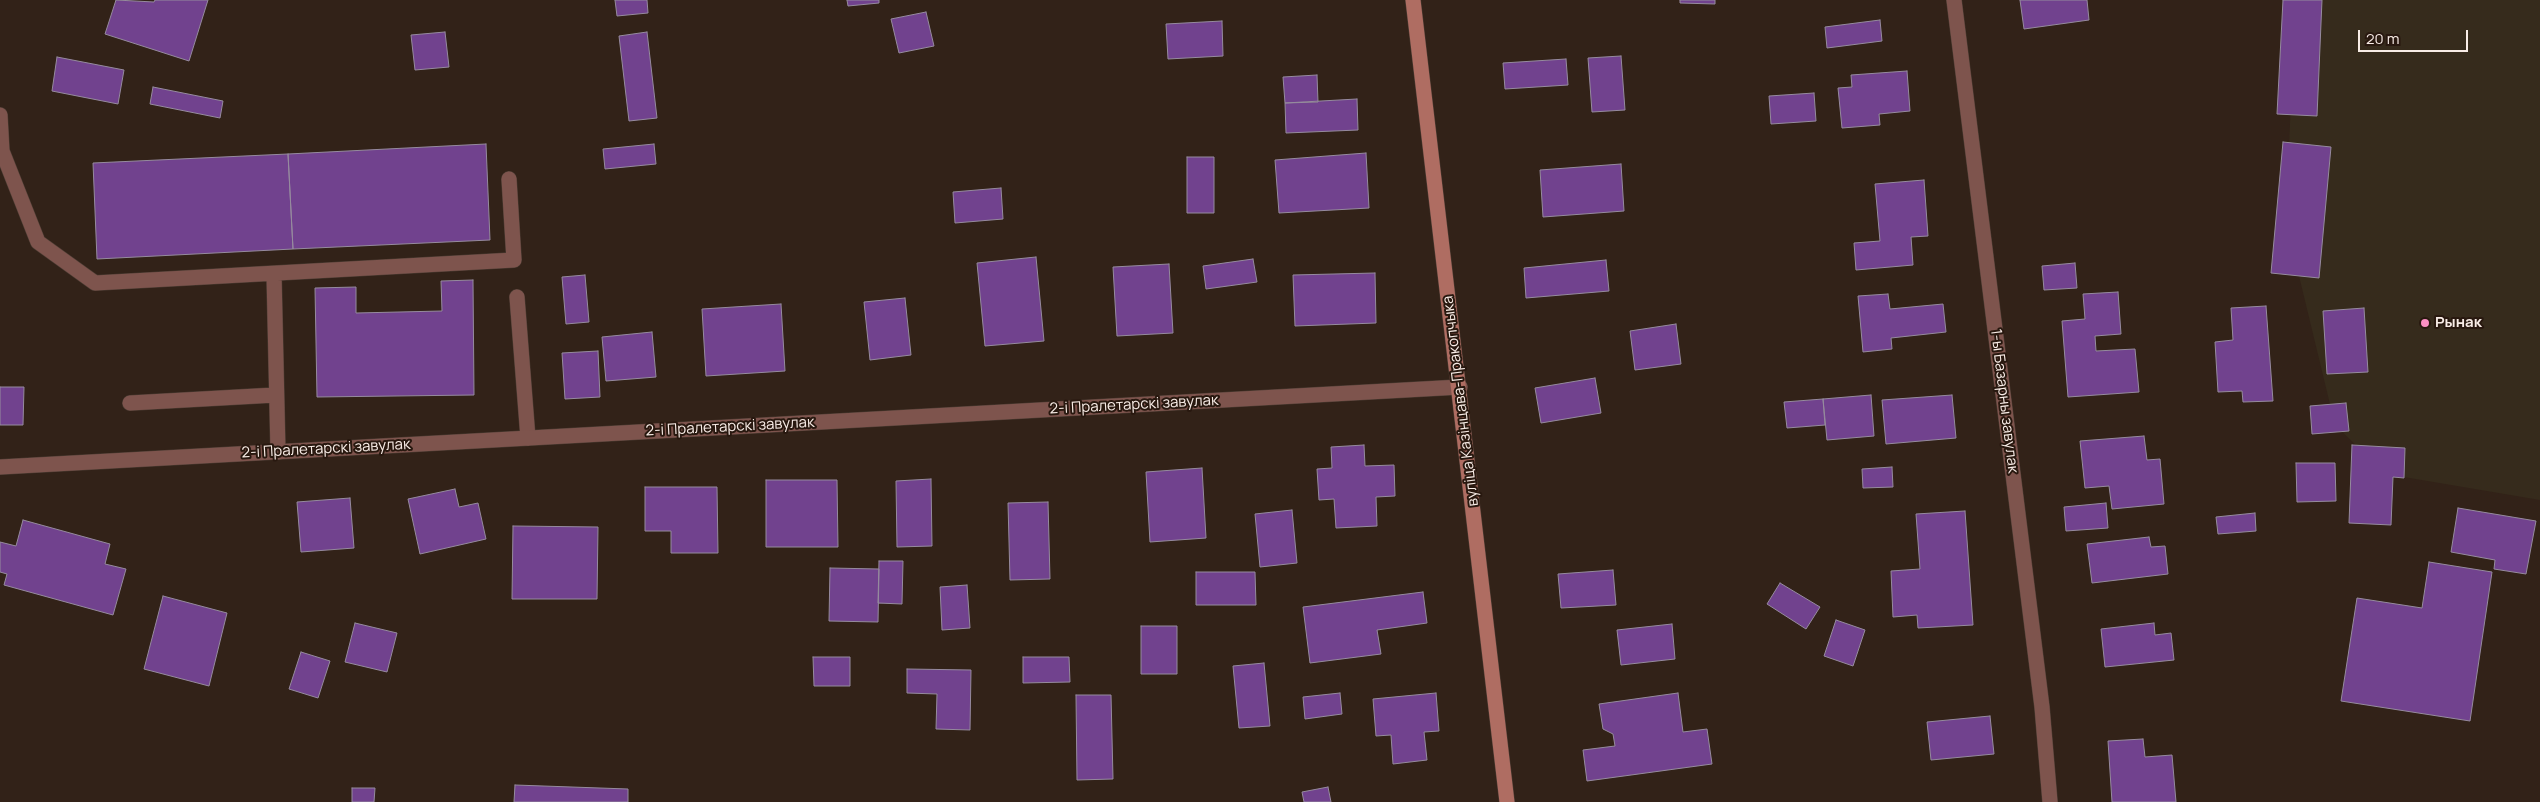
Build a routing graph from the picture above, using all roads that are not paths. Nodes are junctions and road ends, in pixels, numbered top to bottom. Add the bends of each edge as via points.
1 (1413, 0) edge
2 (1954, 0) edge
3 (0, 115) edge
4 (509, 179) dead end
5 (274, 274) junction
6 (517, 297) dead end
7 (1460, 387) junction
8 (275, 395) junction
9 (130, 403) dead end
10 (528, 438) junction
11 (278, 452) junction
12 (0, 467) edge
13 (1507, 802) edge
14 (2050, 802) edge

1 - 7 street, вуліца Казінцава-Пракопчыка
2 - 14 street, 1-ы Базарны завулак via 2042,707
3 - 5 street via 2,151 38,242 95,283
4 - 5 street via 514,260
5 - 8 street
6 - 10 street
7 - 10 street, 2-і Пралетарскі завулак
7 - 13 street, вуліца Казінцава-Пракопчыка
8 - 9 street
8 - 11 street
10 - 11 street, 2-і Пралетарскі завулак
11 - 12 street, 2-і Пралетарскі завулак

